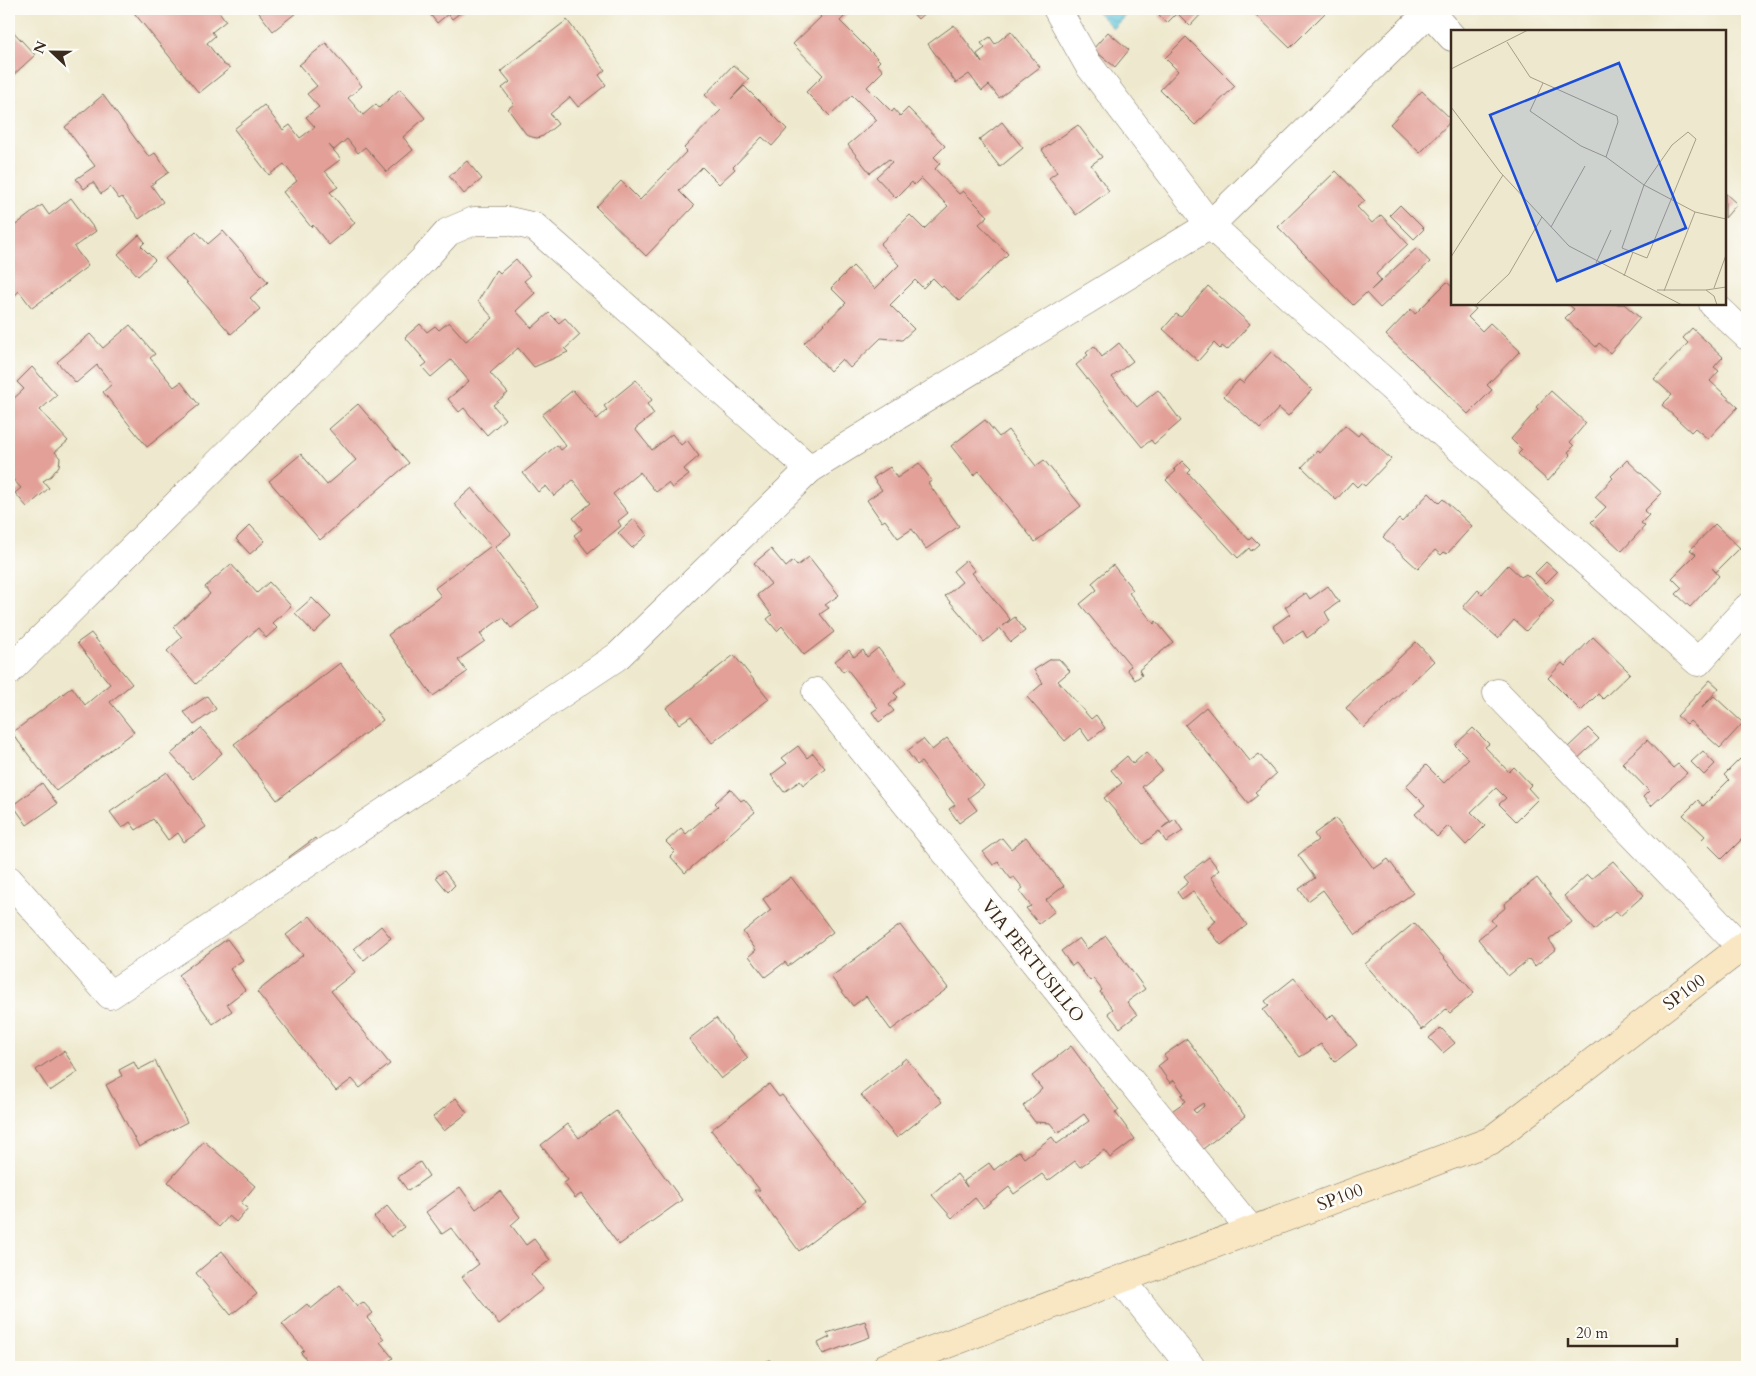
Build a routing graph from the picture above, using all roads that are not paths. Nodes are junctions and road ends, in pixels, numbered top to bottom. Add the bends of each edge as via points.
1 (1057, 9) edge
2 (1429, 9) edge
3 (1451, 35) edge
4 (1210, 225) junction
5 (1714, 305) edge
6 (1747, 336) edge
7 (810, 469) junction
8 (1747, 608) edge
9 (9, 671) edge
10 (816, 692) dead end
11 (1497, 693) dead end
12 (9, 880) edge
13 (1745, 945) edge
14 (1251, 1230) junction
15 (1122, 1279) junction
16 (886, 1367) edge
17 (1191, 1367) edge

1 - 4 street via 1088,64
2 - 3 street
2 - 4 street
4 - 7 street
4 - 8 street via 1698,662
5 - 6 street
7 - 9 street via 536,227 509,221 474,221 448,232 410,274
7 - 12 street via 618,656 110,995
10 - 14 street, VIA PERTUSILLO
11 - 13 street
13 - 14 main road, SP100 / SP100 via 1490,1141
14 - 15 main road, SP100 / SP100
15 - 16 main road, SP100 / SP100
15 - 17 street

